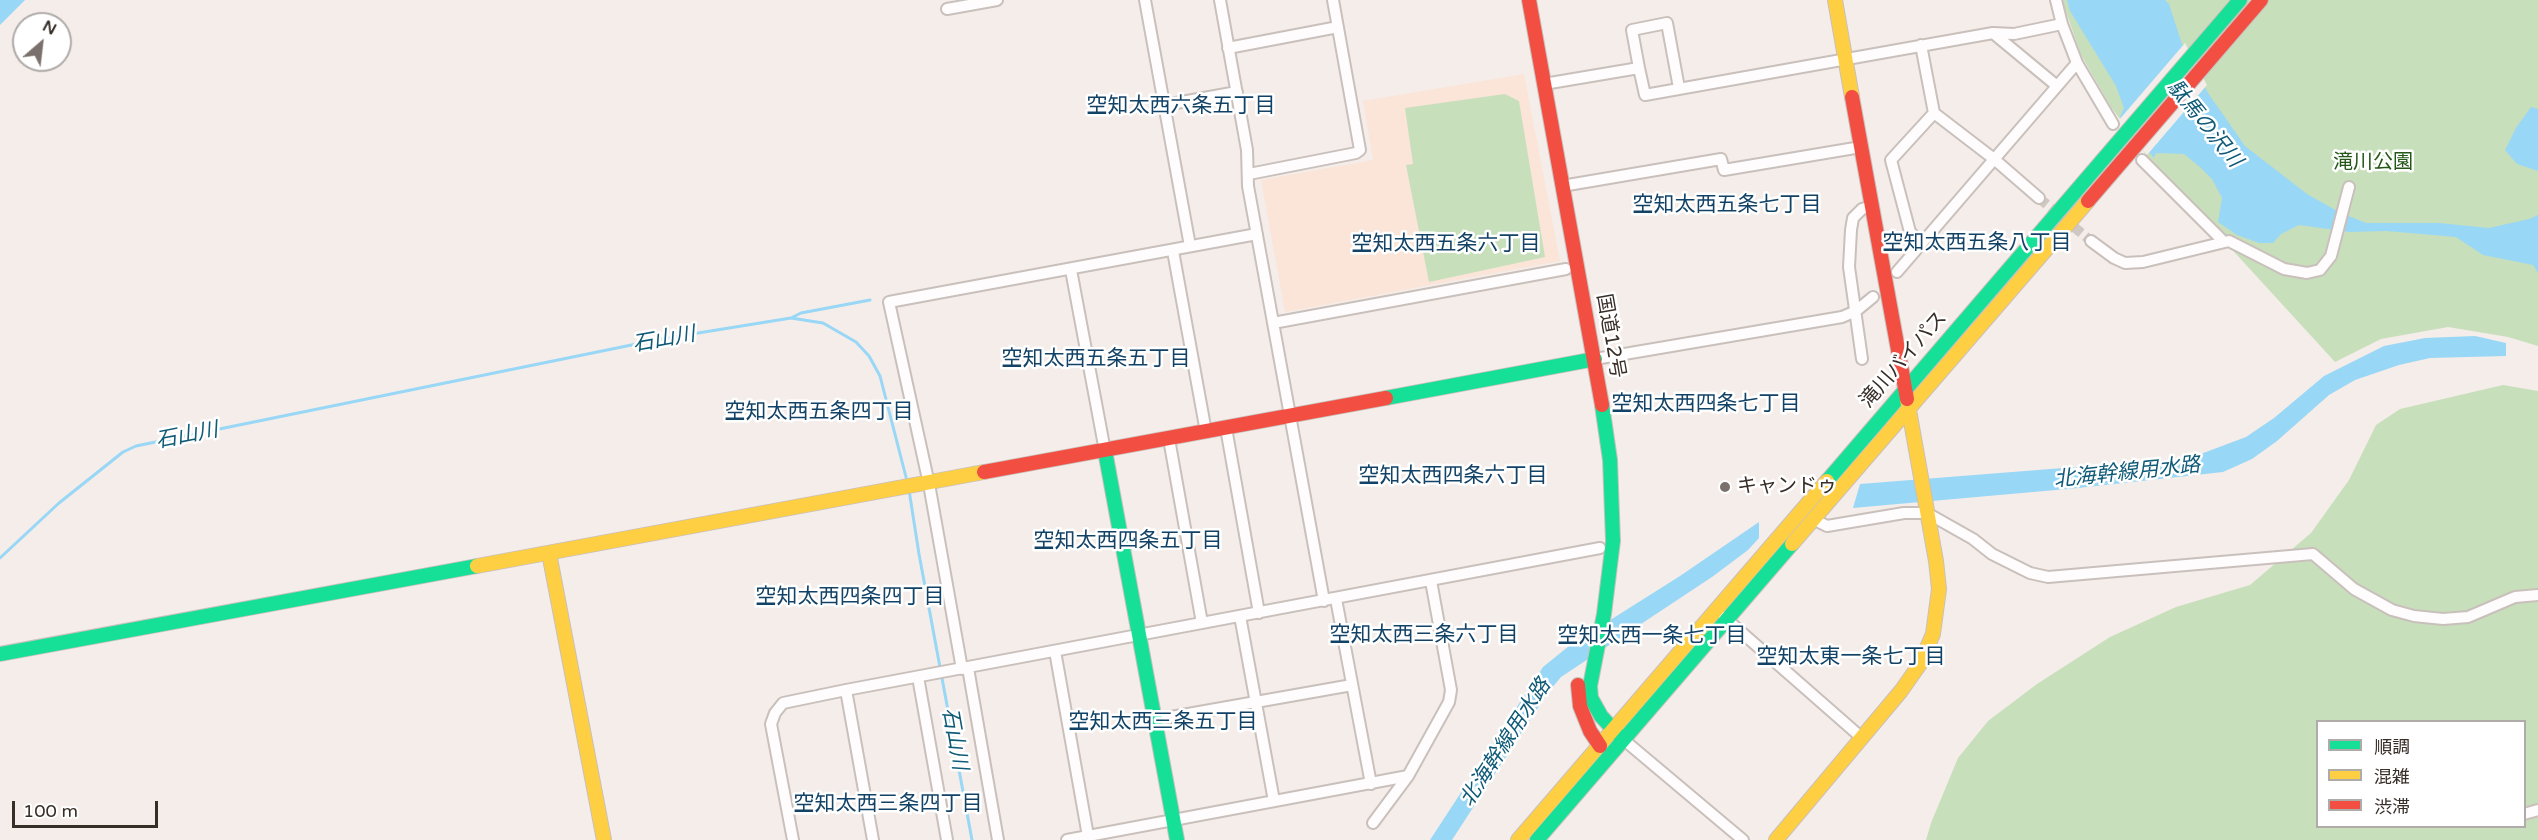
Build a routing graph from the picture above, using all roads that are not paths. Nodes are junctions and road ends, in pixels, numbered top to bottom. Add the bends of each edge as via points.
1 (997, 0) edge
2 (1145, 0) edge
3 (1220, 0) edge
4 (1333, 0) edge
5 (1517, 0) edge
6 (1529, 0) edge
7 (1835, 0) edge
8 (2056, 0) edge
9 (2240, 0) edge
10 (2261, 0) edge
11 (947, 9) dead end
12 (2062, 24) junction
13 (1338, 27) junction
14 (1993, 33) junction
15 (1921, 45) junction
16 (1228, 48) junction
17 (1846, 58) junction
18 (2077, 63) junction
19 (1639, 68) junction
20 (1544, 84) junction
21 (2057, 86) junction
22 (1679, 88) junction
23 (1237, 92) junction
24 (1165, 105) junction
25 (1934, 113) junction
26 (2113, 124) dead end
27 (1861, 147) junction
28 (1994, 159) junction
29 (2142, 160) dead end
30 (1249, 174) junction
31 (1562, 186) junction
32 (2349, 187) dead end
33 (2039, 198) tunnel mouth
34 (1872, 206) junction
35 (1257, 234) junction
36 (2091, 241) tunnel mouth
37 (2224, 242) junction
38 (1921, 243) junction
39 (1190, 246) junction
40 (1173, 251) junction
41 (1566, 269) junction
42 (1071, 270) junction
43 (1897, 272) dead end
44 (1873, 297) dead end
45 (1856, 311) junction
46 (1273, 322) junction
47 (1863, 359) dead end
48 (1589, 361) junction
49 (1905, 390) junction
50 (1908, 408) junction
51 (1290, 416) junction
52 (1226, 428) junction
53 (1206, 432) junction
54 (1169, 439) junction
55 (1105, 451) junction
56 (923, 485) junction
57 (1926, 508) junction
58 (1813, 519) junction
59 (1600, 548) junction
60 (549, 553) junction
61 (1431, 581) junction
62 (2538, 595) edge
63 (1336, 599) junction
64 (1324, 601) junction
65 (1715, 608) junction
66 (1259, 613) junction
67 (1240, 616) junction
68 (1598, 617) junction
69 (1727, 620) junction
70 (1202, 623) junction
71 (1138, 636) junction
72 (1055, 651) junction
73 (0, 654) edge
74 (960, 669) junction
75 (1586, 674) junction
76 (918, 677) junction
77 (1352, 685) junction
78 (846, 690) junction
79 (1256, 702) junction
80 (1154, 720) junction
81 (1612, 731) junction
82 (1862, 738) junction
83 (1624, 740) junction
84 (1599, 746) junction
85 (1408, 776) junction
86 (1371, 784) junction
87 (1275, 801) junction
88 (1173, 820) junction
89 (1372, 823) dead end
90 (1078, 838) edge
91 (604, 840) edge
92 (793, 840) edge
93 (873, 840) edge
94 (947, 840) edge
95 (998, 840) edge
96 (1177, 840) edge
97 (1518, 840) edge
98 (1537, 840) edge
99 (1743, 840) edge
100 (1776, 840) edge

1 - 11 street
2 - 24 street
3 - 16 street
4 - 13 street
5 - 41 main road, 国道12号
6 - 20 main road, 国道12号
7 - 17 main road
8 - 12 street
9 - 49 main road, 滝川バイパス
10 - 50 main road, 滝川バイパス
12 - 14 street via 2014,34
12 - 18 street
13 - 16 street
13 - 30 street via 1360,150
14 - 15 street
14 - 21 street
15 - 17 street
15 - 25 street
16 - 23 street
17 - 22 street
17 - 27 main road
18 - 21 street
18 - 26 street
19 - 20 street
19 - 22 street via 1645,95
19 - 22 street via 1632,30 1667,23
20 - 31 main road, 国道12号
21 - 28 street
23 - 24 street
23 - 30 street
24 - 39 street
25 - 28 street
25 - 38 street via 1891,160 1910,232
27 - 31 street via 1724,170 1721,159
27 - 34 main road
28 - 33 street
28 - 38 street
29 - 37 street
30 - 35 street
31 - 48 main road, 国道12号
32 - 37 street via 2331,256 2320,270 2307,273 2284,269 2237,244
34 - 45 street via 1853,218 1851,230 1849,267
34 - 49 main road
35 - 39 street
35 - 46 street
36 - 37 street via 2126,263
38 - 43 street
39 - 40 street
40 - 42 street
40 - 53 street
41 - 46 street
41 - 48 main road, 国道12号
42 - 55 street
42 - 56 street via 889,302
44 - 45 street
45 - 47 street
45 - 48 street via 1842,317
46 - 51 street
48 - 51 main road
48 - 59 main road, 国道12号 via 1599,462
48 - 68 main road, 国道12号 via 1610,460 1612,499 1612,541
49 - 50 main road
49 - 65 main road, 滝川バイパス
50 - 57 main road
50 - 58 main road, 滝川バイパス
51 - 52 main road
51 - 64 street
52 - 53 main road
52 - 66 street
53 - 54 main road
54 - 55 main road
54 - 70 street
55 - 56 main road
55 - 71 main road
56 - 60 main road
56 - 74 street
57 - 58 street via 1827,526
57 - 62 street via 2030,573 2048,577 2313,554 2354,589 2414,616 2468,617 2515,597
57 - 82 main road via 1939,589 1933,634 1920,664
58 - 69 main road, 滝川バイパス
59 - 61 street
59 - 68 main road, 国道12号
60 - 73 main road
60 - 91 main road
61 - 63 street
61 - 85 street via 1451,690 1449,702
63 - 64 street
63 - 77 street
64 - 66 street
65 - 69 street
65 - 81 main road, 滝川バイパス
66 - 67 street
67 - 70 street
67 - 79 street
68 - 75 main road, 国道12号
69 - 82 street
69 - 83 main road, 滝川バイパス
70 - 71 street
71 - 72 street
71 - 80 main road
72 - 74 street
72 - 90 street
74 - 76 street
74 - 95 street
75 - 81 main road, 国道12号 via 1591,698
75 - 84 main road, 国道12号 via 1577,689 1580,706
76 - 78 street
76 - 94 street
77 - 79 street
77 - 86 street
78 - 92 street via 783,704 771,724
78 - 93 street
79 - 80 street
79 - 87 street
80 - 88 main road
81 - 83 main road, 国道12号
81 - 84 main road, 滝川バイパス
82 - 100 main road
83 - 84 main road
83 - 98 main road
83 - 99 street
84 - 97 main road
85 - 86 street
85 - 89 street
86 - 87 street
87 - 88 street
88 - 90 street
88 - 96 main road

